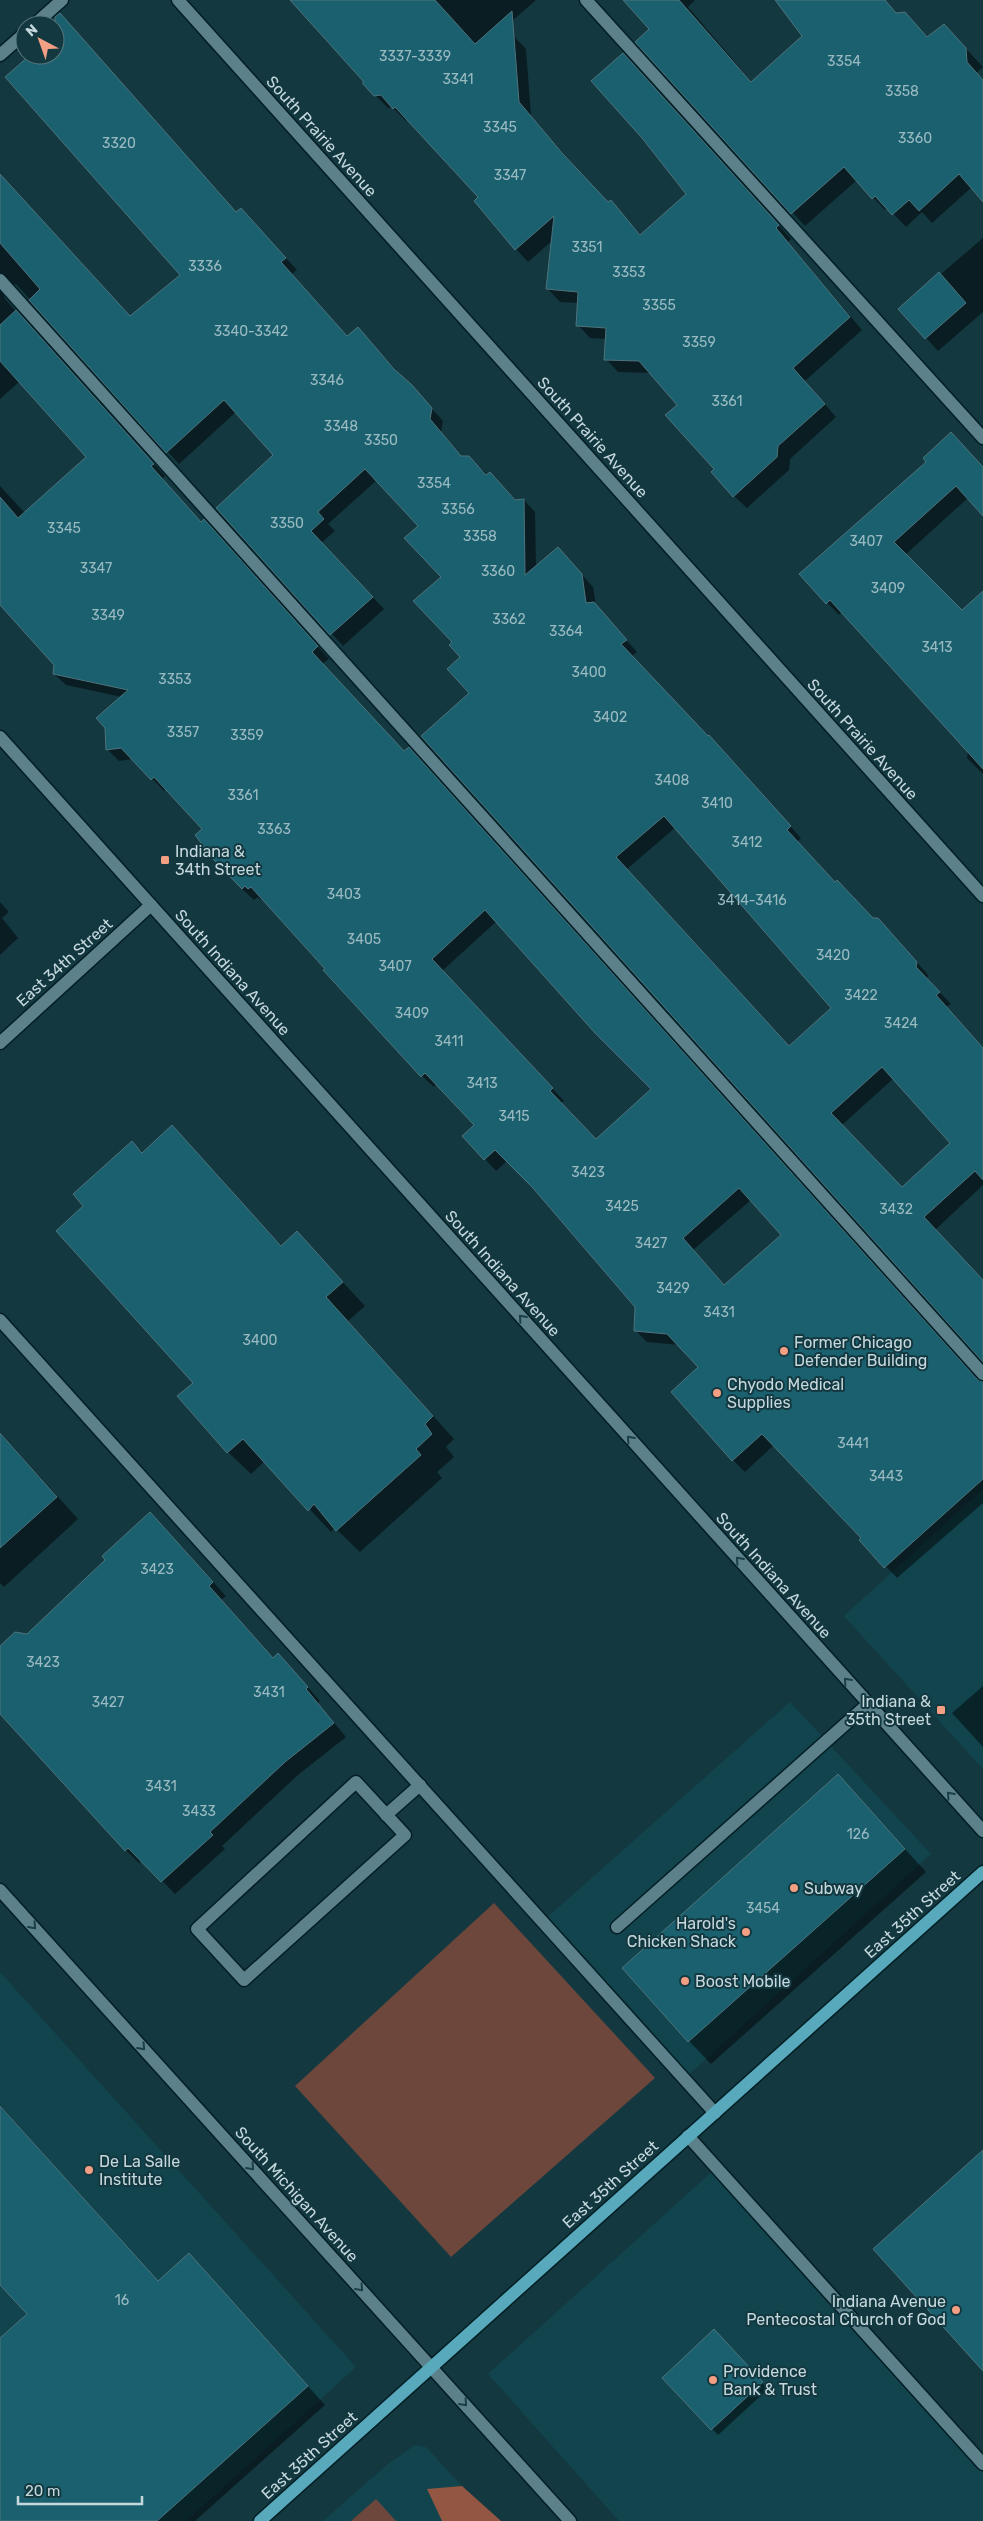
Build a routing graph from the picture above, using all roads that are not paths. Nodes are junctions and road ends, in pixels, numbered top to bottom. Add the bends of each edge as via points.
1 (62, 0) edge
2 (178, 0) edge
3 (586, 0) edge
4 (45, 15) edge
5 (15, 42) edge
6 (0, 55) edge
7 (0, 280) edge
8 (983, 438) edge
9 (0, 737) edge
10 (983, 896) edge
11 (151, 905) junction
12 (0, 1042) edge
13 (0, 1320) edge
14 (983, 1374) edge
15 (868, 1704) junction
16 (420, 1785) junction
17 (386, 1815) junction
18 (983, 1831) edge
19 (983, 1872) edge
20 (0, 1890) edge
21 (617, 1926) dead end
22 (715, 2113) junction
23 (688, 2136) junction
24 (431, 2367) junction
25 (983, 2464) edge
26 (260, 2521) edge
27 (570, 2521) edge

1 - 4 street
2 - 10 street, South Prairie Avenue
3 - 8 street
5 - 6 street
7 - 14 street
9 - 11 street, South Indiana Avenue
11 - 12 street, East 34th Street
15 -> 11 street, South Indiana Avenue
13 - 16 street
18 -> 15 street, South Indiana Avenue
15 - 21 street
16 - 17 street
16 - 22 street
17 - 17 street via 405,1835 244,1980 197,1929 356,1782
19 - 22 main road, East 35th Street
20 -> 24 street, South Michigan Avenue
22 - 23 main road, East 35th Street
23 - 24 main road, East 35th Street
23 - 25 street
24 - 26 main road, East 35th Street
24 -> 27 street, South Michigan Avenue

